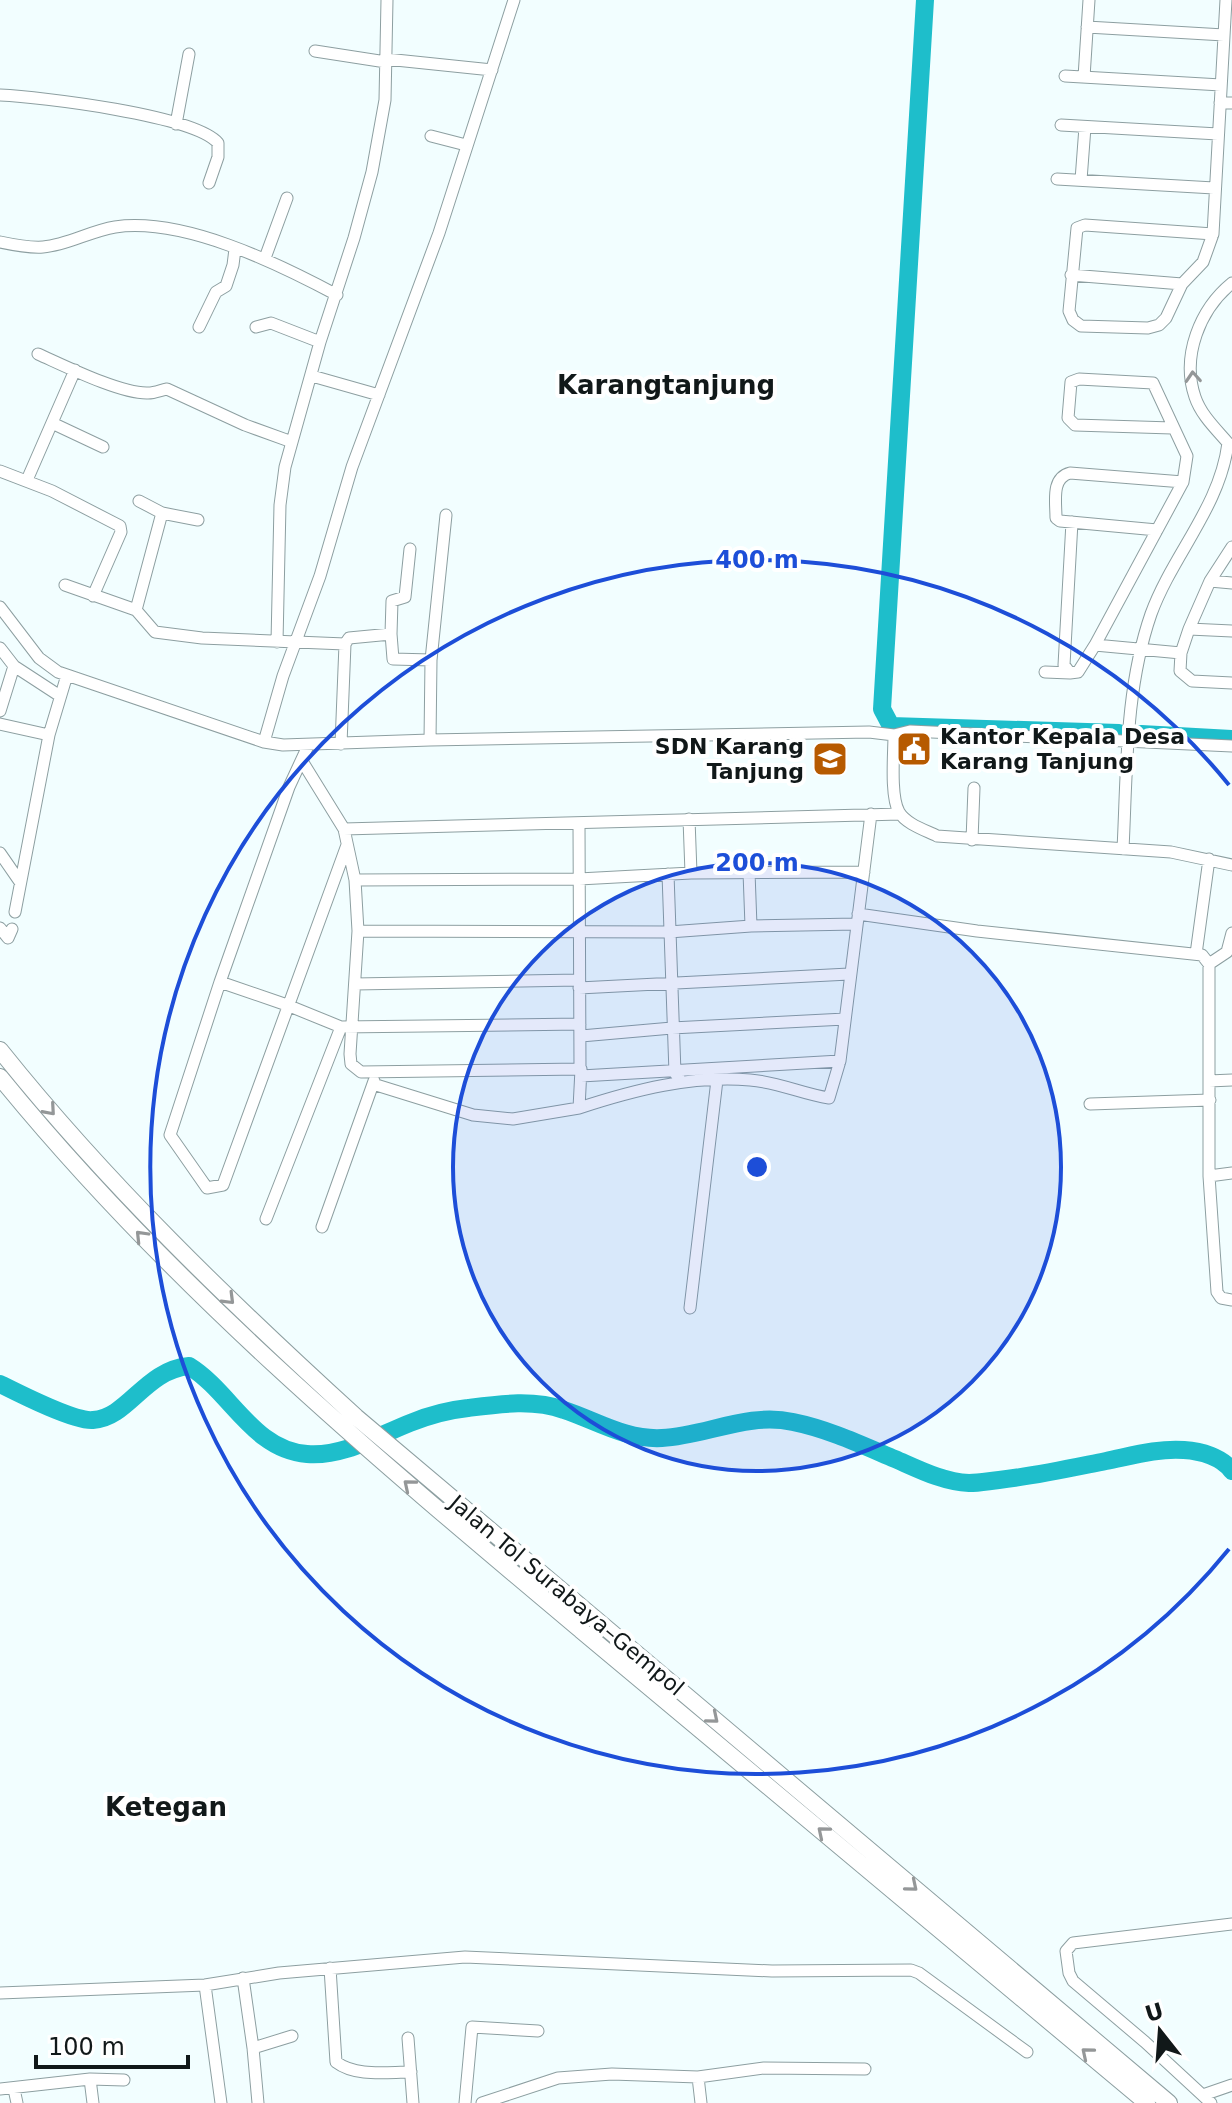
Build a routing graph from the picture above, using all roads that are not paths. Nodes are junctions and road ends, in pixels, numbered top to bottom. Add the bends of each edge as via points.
1 (387, 0) edge
2 (514, 0) edge
3 (1089, 0) edge
4 (1226, 0) edge
5 (1087, 27) junction
6 (1224, 35) junction
7 (315, 51) dead end
8 (189, 54) dead end
9 (386, 61) junction
10 (492, 70) junction
11 (1065, 76) dead end
12 (1084, 77) junction
13 (1221, 85) junction
14 (0, 95) edge
15 (1226, 103) edge
16 (176, 124) junction
17 (1061, 125) dead end
18 (1085, 127) junction
19 (1218, 134) junction
20 (431, 136) dead end
21 (466, 145) junction
22 (1057, 179) dead end
23 (1081, 180) junction
24 (209, 183) dead end
25 (1214, 188) junction
26 (287, 198) dead end
27 (1213, 234) junction
28 (0, 242) edge
29 (235, 249) junction
30 (265, 258) junction
31 (1071, 275) junction
32 (1232, 283) edge
33 (1182, 284) junction
34 (337, 295) junction
35 (199, 327) dead end
36 (256, 327) dead end
37 (320, 342) junction
38 (38, 354) dead end
39 (75, 370) junction
40 (312, 376) junction
41 (379, 395) junction
42 (52, 423) junction
43 (1172, 428) junction
44 (292, 442) junction
45 (1230, 443) edge
46 (103, 447) dead end
47 (0, 471) edge
48 (27, 480) junction
49 (1183, 482) junction
50 (139, 501) dead end
51 (162, 513) junction
52 (446, 515) dead end
53 (198, 520) dead end
54 (1072, 522) junction
55 (1157, 530) junction
56 (1232, 547) edge
57 (410, 549) dead end
58 (1210, 581) junction
59 (1232, 583) edge
60 (65, 585) dead end
61 (93, 596) junction
62 (0, 607) edge
63 (136, 610) junction
64 (1189, 629) junction
65 (1232, 631) edge
66 (391, 634) junction
67 (277, 642) junction
68 (295, 643) junction
69 (345, 644) junction
70 (1095, 645) junction
71 (0, 648) edge
72 (1143, 648) junction
73 (1181, 653) junction
74 (431, 660) junction
75 (14, 666) junction
76 (1045, 672) dead end
77 (1070, 673) junction
78 (67, 675) junction
79 (1232, 683) edge
80 (60, 696) junction
81 (0, 711) edge
82 (0, 724) edge
83 (49, 735) junction
84 (894, 735) junction
85 (430, 740) junction
86 (264, 742) junction
87 (1128, 742) junction
88 (341, 744) junction
89 (308, 746) junction
90 (1232, 746) edge
91 (302, 761) junction
92 (974, 788) dead end
93 (871, 814) junction
94 (900, 814) junction
95 (689, 819) junction
96 (579, 823) junction
97 (344, 829) junction
98 (972, 840) junction
99 (347, 845) junction
100 (1123, 849) junction
101 (0, 853) edge
102 (1209, 859) junction
103 (1232, 865) edge
104 (749, 872) junction
105 (864, 872) junction
106 (691, 873) junction
107 (668, 874) junction
108 (579, 879) junction
109 (355, 880) junction
110 (20, 882) junction
111 (15, 912) dead end
112 (857, 919) junction
113 (751, 926) junction
114 (579, 930) junction
115 (358, 931) junction
116 (669, 932) junction
117 (1232, 933) edge
118 (1196, 954) junction
119 (1209, 964) junction
120 (849, 974) junction
121 (220, 982) junction
122 (671, 982) junction
123 (355, 984) junction
124 (579, 984) junction
125 (287, 1005) junction
126 (845, 1019) junction
127 (346, 1026) junction
128 (672, 1028) junction
129 (581, 1030) junction
130 (0, 1050) edge
131 (840, 1061) junction
132 (378, 1071) junction
133 (581, 1073) junction
134 (0, 1077) edge
135 (678, 1077) junction
136 (717, 1080) junction
137 (1232, 1080) edge
138 (1209, 1081) junction
139 (373, 1084) junction
140 (1210, 1100) junction
141 (1090, 1104) dead end
142 (579, 1108) junction
143 (1232, 1173) edge
144 (1209, 1176) junction
145 (266, 1219) dead end
146 (322, 1227) dead end
147 (1232, 1300) edge
148 (690, 1308) dead end
149 (390, 1458) junction
150 (1232, 1924) edge
151 (330, 1968) junction
152 (243, 1978) junction
153 (205, 1985) junction
154 (0, 1993) edge
155 (538, 2031) dead end
156 (292, 2036) dead end
157 (408, 2038) dead end
158 (253, 2048) junction
159 (1027, 2052) dead end
160 (865, 2069) dead end
161 (411, 2072) junction
162 (698, 2077) junction
163 (90, 2079) junction
164 (124, 2080) dead end
165 (1232, 2085) edge
166 (0, 2089) edge
167 (14, 2089) junction
168 (1207, 2099) edge
169 (17, 2103) edge
170 (93, 2103) edge
171 (221, 2103) edge
172 (258, 2103) edge
173 (413, 2103) edge
174 (465, 2103) edge
175 (482, 2103) edge
176 (701, 2103) edge
177 (1147, 2103) edge
178 (1169, 2103) edge

1 - 9 street
2 - 10 street
3 - 5 street
4 - 6 street
5 - 6 street
5 - 12 street
6 - 13 street
7 - 9 street
8 - 16 street
9 - 10 street
9 - 34 street via 372,172
10 - 21 street
11 - 12 street
12 - 13 street
13 - 15 street
14 - 16 street via 71,101
15 - 19 street
16 - 24 street via 218,143
17 - 18 street
18 - 19 street
18 - 23 street
19 - 25 street
20 - 21 street
21 - 41 street
22 - 23 street
23 - 25 street
25 - 27 street
26 - 30 street
27 - 31 street via 1080,226 1075,231
27 - 33 street via 1203,262
28 - 29 street via 44,247 132,226 179,232
29 - 30 street
29 - 35 street via 226,286 216,292
30 - 34 street
31 - 33 street
31 - 33 street via 1069,311 1081,326 1159,325
45 -> 32 street via 1204,415 1191,378 1196,332
34 - 37 street
36 - 37 street via 271,323
37 - 40 street
38 - 39 street
39 - 42 street
39 - 44 street via 137,392 167,389
40 - 41 street
40 - 44 street
41 - 68 street
42 - 46 street
42 - 48 street
43 - 43 street via 1075,425 1068,418 1071,382 1153,383
43 - 49 street via 1187,456
44 - 67 street via 280,505
45 - 72 street via 1220,482 1161,591
47 - 48 street
48 - 61 street via 120,526
49 - 54 street via 1063,474 1056,483 1056,518
49 - 55 street
50 - 51 street
51 - 53 street
51 - 63 street
52 - 74 street
54 - 55 street
54 - 77 street via 1064,665
55 - 70 street
56 - 58 street
57 - 66 street via 405,597 392,601
58 - 59 street
58 - 64 street
60 - 61 street
61 - 63 street
62 - 78 street via 39,658
63 - 67 street via 155,632
64 - 65 street
64 - 73 street
66 - 69 street via 351,637
66 - 74 street via 393,659
67 - 68 street
68 - 69 street
68 - 86 street
69 - 88 street
70 - 72 street
70 - 77 street via 1078,672
71 - 75 street
72 - 73 street
72 - 87 street
73 - 79 street via 1180,671 1192,681
74 - 85 street
75 - 80 street
75 - 81 street
76 - 77 street
78 - 80 street
78 - 86 street
80 - 83 street
82 - 83 street
83 - 110 street
84 - 85 street
84 - 87 street via 910,731
84 - 94 street
85 - 88 street
86 - 89 street
87 - 90 street
87 - 100 street
88 - 89 street
89 - 91 street
91 - 97 street
91 - 121 street
92 - 98 street
93 - 94 street
93 - 95 street
93 - 105 street
94 - 98 street via 937,836
95 - 96 street
95 - 106 street
96 - 97 street
96 - 108 street
97 - 99 street
98 - 100 street
99 - 109 street
99 - 125 street
100 - 102 street
101 - 110 street
102 - 103 street
102 - 118 street
104 - 105 street
104 - 106 street
104 - 113 street
105 - 112 street
106 - 107 street
107 - 108 street
107 - 116 street
108 - 109 street
108 - 114 street
109 - 115 street
110 - 111 street
112 - 113 street
112 - 118 street
112 - 120 street
113 - 116 street
114 - 115 street
114 - 116 street
114 - 124 street
115 - 123 street
116 - 122 street
117 - 119 street via 1227,952
118 - 119 street
119 - 138 street
120 - 122 street
120 - 126 street
121 - 125 street
121 - 125 street via 170,1135 207,1188 223,1185
122 - 124 street
122 - 128 street
123 - 124 street
123 - 127 street
124 - 129 street
125 - 127 street
126 - 128 street
126 - 131 street
127 - 129 street
127 - 132 street via 351,1064 361,1072
127 - 145 street
128 - 129 street
128 - 135 street
129 - 133 street
130 -> 149 highway, Jalan Tol Surabaya–Gempol via 149,1221 356,1417
131 - 135 street
131 - 136 street via 829,1098 788,1086
132 - 133 street
132 - 139 street
133 - 135 street
133 - 142 street
149 -> 134 highway, Jalan Tol Surabaya–Gempol via 339,1425 183,1279
135 - 136 street
135 - 142 street
136 - 148 street
137 - 138 street
138 - 140 street
139 - 142 street via 473,1115 513,1119
139 - 146 street
140 - 141 street
140 - 144 street
143 - 144 street
144 - 147 street via 1217,1292
177 -> 149 highway, Jalan Tol Surabaya–Gempol
149 -> 178 highway, Jalan Tol Surabaya–Gempol
150 - 168 street via 1088,1940 1071,1944 1066,1951 1073,1981
151 - 152 street
151 - 159 street via 465,1957 772,1971 913,1971
151 - 161 street via 336,2062 354,2071
152 - 153 street
152 - 158 street
153 - 154 street
153 - 171 street
155 - 174 street via 472,2027
156 - 158 street
157 - 161 street
158 - 172 street
160 - 162 street via 764,2068
161 - 173 street
162 - 175 street via 558,2078
162 - 176 street
163 - 164 street
163 - 167 street
163 - 170 street
165 - 168 street
166 - 167 street
167 - 169 street

